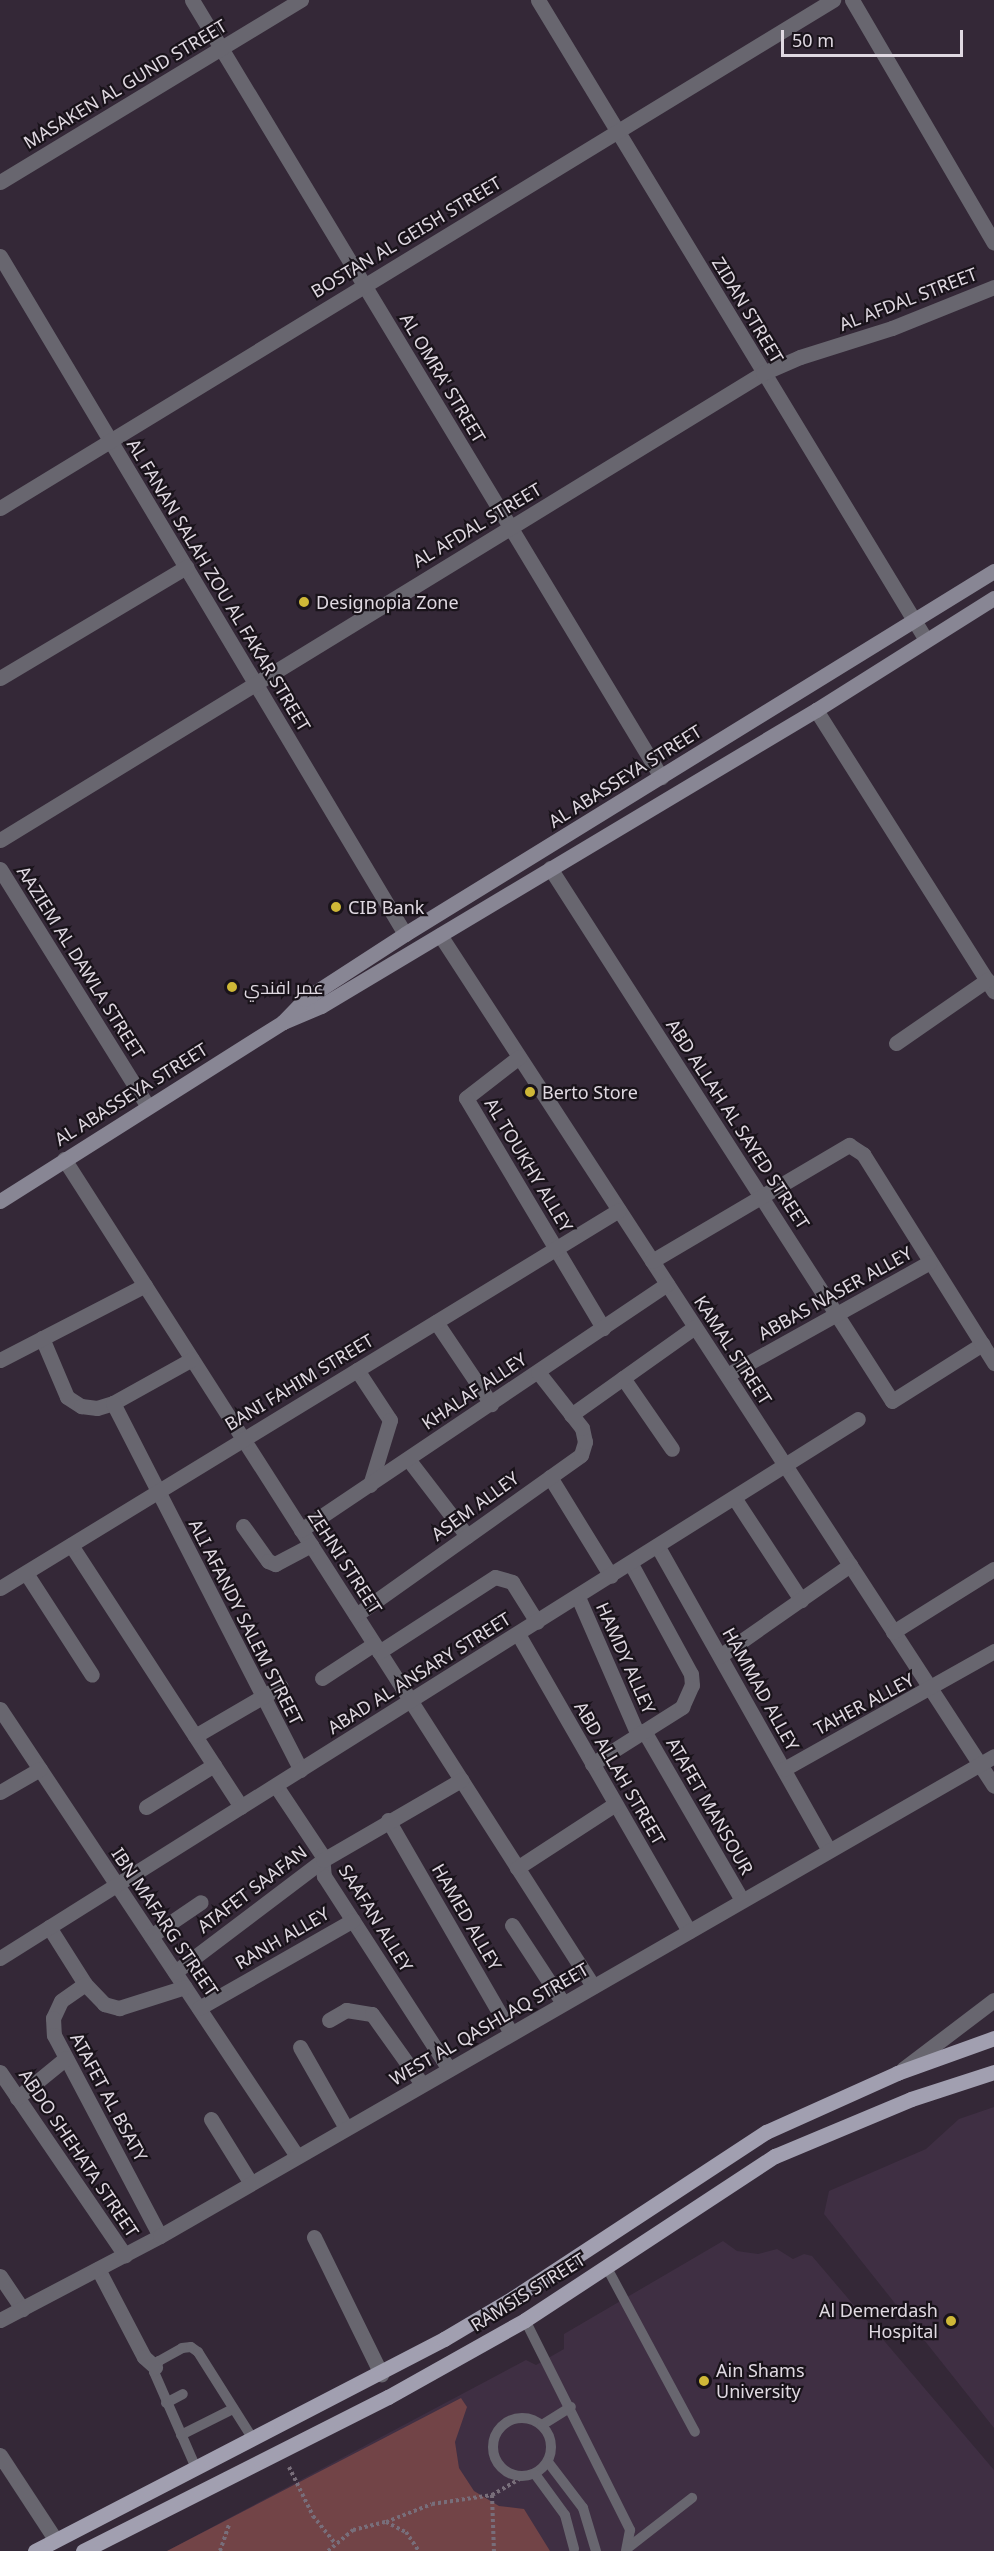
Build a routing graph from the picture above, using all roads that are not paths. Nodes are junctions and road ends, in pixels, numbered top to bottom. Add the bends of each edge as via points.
1 (192, 0) edge
2 (301, 0) edge
3 (538, 0) edge
4 (833, 0) edge
5 (852, 0) edge
6 (221, 48) junction
7 (617, 131) junction
8 (0, 182) edge
9 (994, 243) edge
10 (0, 256) edge
11 (364, 286) junction
12 (994, 287) edge
13 (764, 373) junction
14 (110, 441) junction
15 (0, 508) edge
16 (511, 527) junction
17 (186, 567) junction
18 (994, 571) edge
19 (994, 598) edge
20 (913, 621) junction
21 (926, 640) junction
22 (0, 678) edge
23 (256, 684) junction
24 (816, 710) junction
25 (661, 777) junction
26 (0, 840) edge
27 (550, 868) junction
28 (0, 869) edge
29 (6, 890) edge
30 (405, 934) junction
31 (440, 935) junction
32 (990, 986) edge
33 (283, 1022) junction
34 (896, 1043) dead end
35 (519, 1057) junction
36 (148, 1107) junction
37 (64, 1159) junction
38 (762, 1197) junction
39 (0, 1201) edge
40 (619, 1210) junction
41 (556, 1248) junction
42 (652, 1261) junction
43 (930, 1262) junction
44 (667, 1284) junction
45 (145, 1285) junction
46 (836, 1313) junction
47 (436, 1322) junction
48 (603, 1328) junction
49 (695, 1328) junction
50 (42, 1338) junction
51 (990, 1354) edge
52 (192, 1359) junction
53 (0, 1360) edge
54 (357, 1370) junction
55 (538, 1372) junction
56 (727, 1376) junction
57 (623, 1378) junction
58 (113, 1403) junction
59 (490, 1404) junction
60 (571, 1415) junction
61 (858, 1419) dead end
62 (243, 1439) junction
63 (672, 1449) dead end
64 (408, 1459) junction
65 (786, 1467) junction
66 (550, 1477) junction
67 (370, 1485) junction
68 (157, 1492) junction
69 (735, 1499) junction
70 (243, 1526) dead end
71 (302, 1530) junction
72 (467, 1536) junction
73 (71, 1545) junction
74 (311, 1545) junction
75 (658, 1547) junction
76 (631, 1564) junction
77 (850, 1565) junction
78 (994, 1569) edge
79 (26, 1573) junction
80 (611, 1576) junction
81 (2, 1581) edge
82 (578, 1597) junction
83 (801, 1600) junction
84 (356, 1615) junction
85 (537, 1622) junction
86 (893, 1632) junction
87 (518, 1635) junction
88 (377, 1648) junction
89 (994, 1652) edge
90 (720, 1656) junction
91 (92, 1675) dead end
92 (322, 1678) dead end
93 (281, 1686) dead end
94 (931, 1690) junction
95 (263, 1696) junction
96 (411, 1701) junction
97 (1, 1713) edge
98 (641, 1733) junction
99 (195, 1736) junction
100 (994, 1756) edge
101 (592, 1764) junction
102 (980, 1764) junction
103 (214, 1766) junction
104 (40, 1769) junction
105 (784, 1769) junction
106 (301, 1770) junction
107 (461, 1780) junction
108 (276, 1786) junction
109 (994, 1786) edge
110 (0, 1792) edge
111 (615, 1804) junction
112 (241, 1807) junction
113 (146, 1808) dead end
114 (388, 1820) junction
115 (829, 1850) junction
116 (323, 1860) junction
117 (518, 1868) junction
118 (117, 1885) junction
119 (742, 1900) junction
120 (201, 1902) dead end
121 (353, 1920) junction
122 (512, 1925) dead end
123 (49, 1927) junction
124 (689, 1931) junction
125 (151, 1936) junction
126 (2, 1952) edge
127 (175, 1972) junction
128 (85, 1984) junction
129 (593, 1986) junction
130 (185, 1987) junction
131 (994, 2000) edge
132 (563, 2003) junction
133 (199, 2008) junction
134 (329, 2020) dead end
135 (511, 2033) junction
136 (994, 2038) edge
137 (300, 2047) dead end
138 (66, 2058) junction
139 (449, 2069) junction
140 (0, 2072) edge
141 (994, 2072) edge
142 (897, 2073) junction
143 (422, 2084) junction
144 (17, 2098) junction
145 (211, 2119) dead end
146 (346, 2128) junction
147 (297, 2156) junction
148 (250, 2182) junction
149 (159, 2236) junction
150 (314, 2237) dead end
151 (125, 2255) junction
152 (606, 2266) junction
153 (98, 2269) junction
154 (0, 2276) edge
155 (22, 2309) junction
156 (0, 2320) edge
157 (525, 2320) junction
158 (155, 2367) junction
159 (381, 2374) junction
160 (183, 2394) dead end
161 (166, 2403) junction
162 (571, 2407) junction
163 (233, 2409) junction
164 (542, 2426) junction
165 (695, 2432) dead end
166 (181, 2435) junction
167 (253, 2439) junction
168 (0, 2455) edge
169 (548, 2462) junction
170 (196, 2468) junction
171 (530, 2475) junction
172 (692, 2498) dead end
173 (55, 2539) junction
174 (574, 2549) dead end
175 (628, 2549) edge
176 (35, 2551) edge
177 (83, 2551) edge
178 (596, 2551) edge

1 - 6 street, AL OMRA' STREET
2 - 6 street, MASAKEN AL GUND STREET
3 - 7 street, ZIDAN STREET
4 - 7 street, BOSTAN AL GEISH STREET
5 - 9 street
6 - 8 street, MASAKEN AL GUND STREET
6 - 11 street, AL OMRA' STREET
7 - 11 street, BOSTAN AL GEISH STREET
7 - 13 street, ZIDAN STREET
10 - 14 street, AL FANAN SALAH ZOU AL FAKAR STREET
11 - 14 street, BOSTAN AL GEISH STREET
11 - 16 street, AL OMRA' STREET
12 - 13 street, AL AFDAL STREET
13 - 16 street, AL AFDAL STREET
13 - 20 street, ZIDAN STREET
14 - 15 street, BOSTAN AL GEISH STREET
14 - 17 street, AL FANAN SALAH ZOU AL FAKAR STREET
16 - 23 street, AL AFDAL STREET
16 - 25 street, AL OMRA' STREET
17 - 22 street
17 - 23 street, AL FANAN SALAH ZOU AL FAKAR STREET
18 - 20 main road, AL ABASSEYA STREET
19 - 21 main road, AL ABASSEYA STREET
20 - 21 street, ZIDAN STREET
20 - 25 main road, AL ABASSEYA STREET
21 - 24 main road, AL ABASSEYA STREET
23 - 26 street, AL AFDAL STREET
23 - 30 street, AL FANAN SALAH ZOU AL FAKAR STREET
24 - 27 main road, AL ABASSEYA STREET
24 - 32 street
25 - 30 main road, AL ABASSEYA STREET
27 - 31 main road, AL ABASSEYA STREET
27 - 38 street, ABD ALLAH AL SAYED STREET
28 - 29 street, AAZIEM AL DAWLA STREET
29 - 36 street, AAZIEM AL DAWLA STREET
30 - 33 main road, AL ABASSEYA STREET via 305,999
31 - 33 main road, AL ABASSEYA STREET via 312,1011
31 - 35 street, KAMAL STREET
32 - 34 street
33 - 36 main road, AL ABASSEYA STREET
35 - 40 street, KAMAL STREET
35 - 41 street, AL TOUKHY ALLEY via 466,1098
36 - 37 main road, AL ABASSEYA STREET
37 - 39 main road, AL ABASSEYA STREET
37 - 45 street, ZEHNI STREET
38 - 42 street
38 - 43 street via 849,1145 863,1154
38 - 46 street, ABD ALLAH AL SAYED STREET
40 - 41 street, BANI FAHIM STREET
40 - 42 street, KAMAL STREET
41 - 47 street, BANI FAHIM STREET
41 - 48 street
42 - 44 street, KAMAL STREET
43 - 46 street, ABBAS NASER ALLEY
43 - 51 street
44 - 48 street, KHALAF ALLEY
44 - 49 street, KAMAL STREET
45 - 50 street
45 - 52 street, ZEHNI STREET
46 - 51 street, ABD ALLAH AL SAYED STREET via 892,1401
46 - 56 street, ABBAS NASER ALLEY
47 - 54 street, BANI FAHIM STREET
47 - 59 street
48 - 55 street, KHALAF ALLEY
49 - 56 street, KAMAL STREET
49 - 57 street
50 - 53 street
50 - 58 street via 67,1397 81,1406 97,1408
52 - 58 street
52 - 62 street, ZEHNI STREET
54 - 62 street, BANI FAHIM STREET
54 - 67 street via 390,1420
55 - 59 street, KHALAF ALLEY
55 - 60 street, ASEM ALLEY
56 - 65 street, KAMAL STREET
57 - 60 street
57 - 63 street
58 - 68 street, ALI AFANDY SALEM STREET
59 - 64 street, KHALAF ALLEY
60 - 66 street, ASEM ALLEY via 582,1428 585,1442 581,1455
61 - 65 street, ABAD AL ANSARY STREET
62 - 68 street, BANI FAHIM STREET
62 - 71 street, ZEHNI STREET
64 - 67 street, KHALAF ALLEY
64 - 72 street
65 - 69 street, ABAD AL ANSARY STREET
65 - 77 street, KAMAL STREET
66 - 72 street, ASEM ALLEY
66 - 80 street
67 - 71 street, KHALAF ALLEY
68 - 73 street, BANI FAHIM STREET
68 - 95 street, ALI AFANDY SALEM STREET
69 - 75 street, ABAD AL ANSARY STREET
69 - 83 street
70 - 74 street via 268,1561 275,1564
71 - 74 street, ZEHNI STREET
72 - 84 street, ASEM ALLEY
73 - 79 street, BANI FAHIM STREET
73 - 99 street
74 - 84 street, ZEHNI STREET
75 - 76 street, ABAD AL ANSARY STREET
75 - 90 street, HAMMAD ALLEY
76 - 80 street, ABAD AL ANSARY STREET
76 - 98 street via 691,1674 692,1685 682,1707
77 - 83 street
77 - 86 street, KAMAL STREET
78 - 86 street
79 - 81 street, BANI FAHIM STREET
79 - 91 street
80 - 82 street, ABAD AL ANSARY STREET
82 - 85 street, ABAD AL ANSARY STREET
82 - 98 street, HAMDY ALLEY
83 - 90 street
84 - 88 street, ZEHNI STREET
85 - 87 street, ABAD AL ANSARY STREET
85 - 88 street via 512,1582 495,1576
86 - 94 street, KAMAL STREET
87 - 96 street, ABAD AL ANSARY STREET
87 - 101 street, ABD ALLAH STREET
88 - 92 street
88 - 96 street, ZEHNI STREET
89 - 94 street, TAHER ALLEY
90 - 105 street, HAMMAD ALLEY
93 - 95 street
94 - 102 street, KAMAL STREET
94 - 105 street, TAHER ALLEY
95 - 99 street
95 - 106 street, ALI AFANDY SALEM STREET
96 - 106 street, ABAD AL ANSARY STREET
96 - 107 street, ZEHNI STREET
97 - 104 street, IBN MAFARG STREET
98 - 101 street
98 - 119 street, ATAFET MANSOUR
99 - 103 street
100 - 102 street, WEST AL QASHLAQ STREET
101 - 111 street, ABD ALLAH STREET
102 - 109 street, KAMAL STREET
102 - 115 street, WEST AL QASHLAQ STREET
103 - 112 street
103 - 113 street
104 - 110 street
104 - 118 street, IBN MAFARG STREET
105 - 115 street, HAMMAD ALLEY
106 - 108 street, ABAD AL ANSARY STREET
107 - 114 street, ATAFET SAAFAN
107 - 117 street, ZEHNI STREET
108 - 112 street, ABAD AL ANSARY STREET
108 - 116 street, SAAFAN ALLEY
111 - 117 street
111 - 124 street, ABD ALLAH STREET
112 - 118 street, ABAD AL ANSARY STREET
114 - 116 street, ATAFET SAAFAN
114 - 135 street, HAMED ALLEY
115 - 119 street, WEST AL QASHLAQ STREET
116 - 121 street, SAAFAN ALLEY via 324,1876
116 - 127 street, ATAFET SAAFAN
117 - 129 street, ZEHNI STREET
118 - 123 street, ABAD AL ANSARY STREET
118 - 125 street, IBN MAFARG STREET
119 - 124 street, WEST AL QASHLAQ STREET
120 - 125 street
121 - 133 street, RANH ALLEY
121 - 139 street, SAAFAN ALLEY
122 - 132 street
123 - 126 street, ABAD AL ANSARY STREET
123 - 128 street
124 - 129 street, WEST AL QASHLAQ STREET
125 - 127 street, IBN MAFARG STREET
127 - 130 street, IBN MAFARG STREET
128 - 130 street via 104,2004 119,2008
128 - 138 street, ATAFET AL BSATY via 61,2001 53,2018 54,2035
129 - 132 street, WEST AL QASHLAQ STREET
130 - 133 street, IBN MAFARG STREET
131 - 142 street, RAMSIS STREET
132 - 135 street, WEST AL QASHLAQ STREET
133 - 147 street, IBN MAFARG STREET
134 - 143 street via 346,2010 372,2014
135 - 139 street, WEST AL QASHLAQ STREET
136 - 142 main road, RAMSIS STREET
137 - 146 street
138 - 144 street
138 - 149 street, ATAFET AL BSATY
139 - 143 street, WEST AL QASHLAQ STREET
140 - 144 street, ABDO SHEHATA STREET
141 - 152 main road, RAMSIS STREET via 911,2099 775,2156
142 - 159 main road, RAMSIS STREET via 766,2132 513,2298
143 - 146 street, WEST AL QASHLAQ STREET
144 - 151 street, ABDO SHEHATA STREET
145 - 148 street
146 - 147 street, WEST AL QASHLAQ STREET
147 - 148 street, WEST AL QASHLAQ STREET
148 - 149 street, WEST AL QASHLAQ STREET
149 - 151 street, WEST AL QASHLAQ STREET
150 - 159 street
151 - 153 street, WEST AL QASHLAQ STREET
152 - 157 main road, RAMSIS STREET
152 - 165 lane
153 - 155 street, WEST AL QASHLAQ STREET
153 - 158 street via 144,2357
154 - 155 street
155 - 156 street, WEST AL QASHLAQ STREET
157 - 162 lane
157 - 177 main road, RAMSIS STREET via 388,2397
158 - 161 lane via 155,2379
158 - 163 lane via 167,2356 191,2347 209,2380
159 - 167 main road, RAMSIS STREET
160 - 161 lane
161 - 166 lane
162 - 164 lane
162 - 175 lane via 630,2530
163 - 166 lane
163 - 167 lane
164 - 169 lane via 551,2439
164 - 171 lane via 521,2418 509,2421 494,2438 496,2460 513,2475
166 - 170 lane
167 - 170 main road, RAMSIS STREET
168 - 173 street
169 - 171 lane
169 - 178 lane via 583,2508
170 - 173 main road, RAMSIS STREET
171 - 174 lane via 565,2515
172 - 175 lane
173 - 176 main road, RAMSIS STREET

